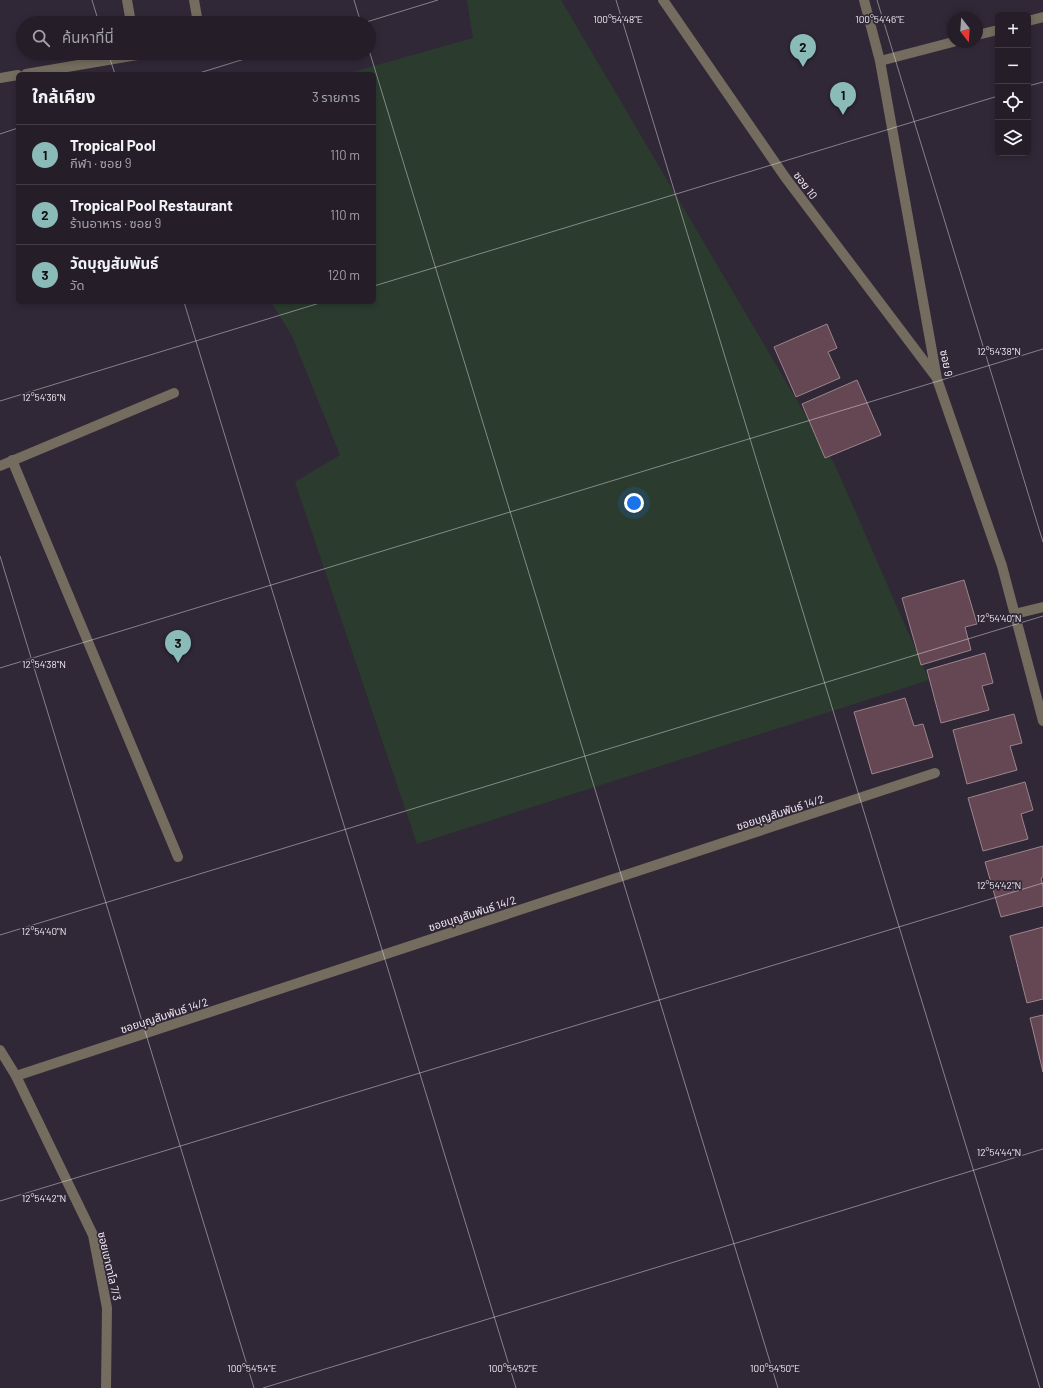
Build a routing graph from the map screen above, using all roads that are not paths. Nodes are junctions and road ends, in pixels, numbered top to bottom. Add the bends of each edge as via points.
1 (127, 0) edge
2 (194, 0) edge
3 (663, 0) edge
4 (864, 0) edge
5 (130, 16) edge
6 (197, 16) edge
7 (1043, 17) edge
8 (1031, 20) edge
9 (995, 31) edge
10 (983, 34) edge
11 (947, 44) edge
12 (104, 60) edge
13 (880, 61) junction
14 (37, 72) edge
15 (16, 75) edge
16 (0, 78) edge
17 (937, 379) junction
18 (174, 393) dead end
19 (12, 460) junction
20 (0, 466) edge
21 (1043, 607) edge
22 (1015, 614) junction
23 (1043, 721) edge
24 (935, 773) dead end
25 (178, 858) dead end
26 (0, 1050) edge
27 (16, 1076) junction
28 (106, 1388) edge

1 - 5 street
2 - 6 street
3 - 17 street, ซอย 10 via 785,177
4 - 13 street, ซอย 9
7 - 8 street
9 - 10 street
11 - 13 street
12 - 14 street
13 - 17 street, ซอย 9
15 - 16 street
17 - 22 street, ซอย 9 via 1002,566
18 - 19 street
19 - 20 street
19 - 25 street
21 - 22 street
22 - 23 street, ซอย 9
24 - 27 street, ซอยบุญสัมพันธ์ 14/2
26 - 27 street, ซอยเขาตาโล 7/3
27 - 28 street, ซอยเขาตาโล 7/3 via 93,1235 108,1308

